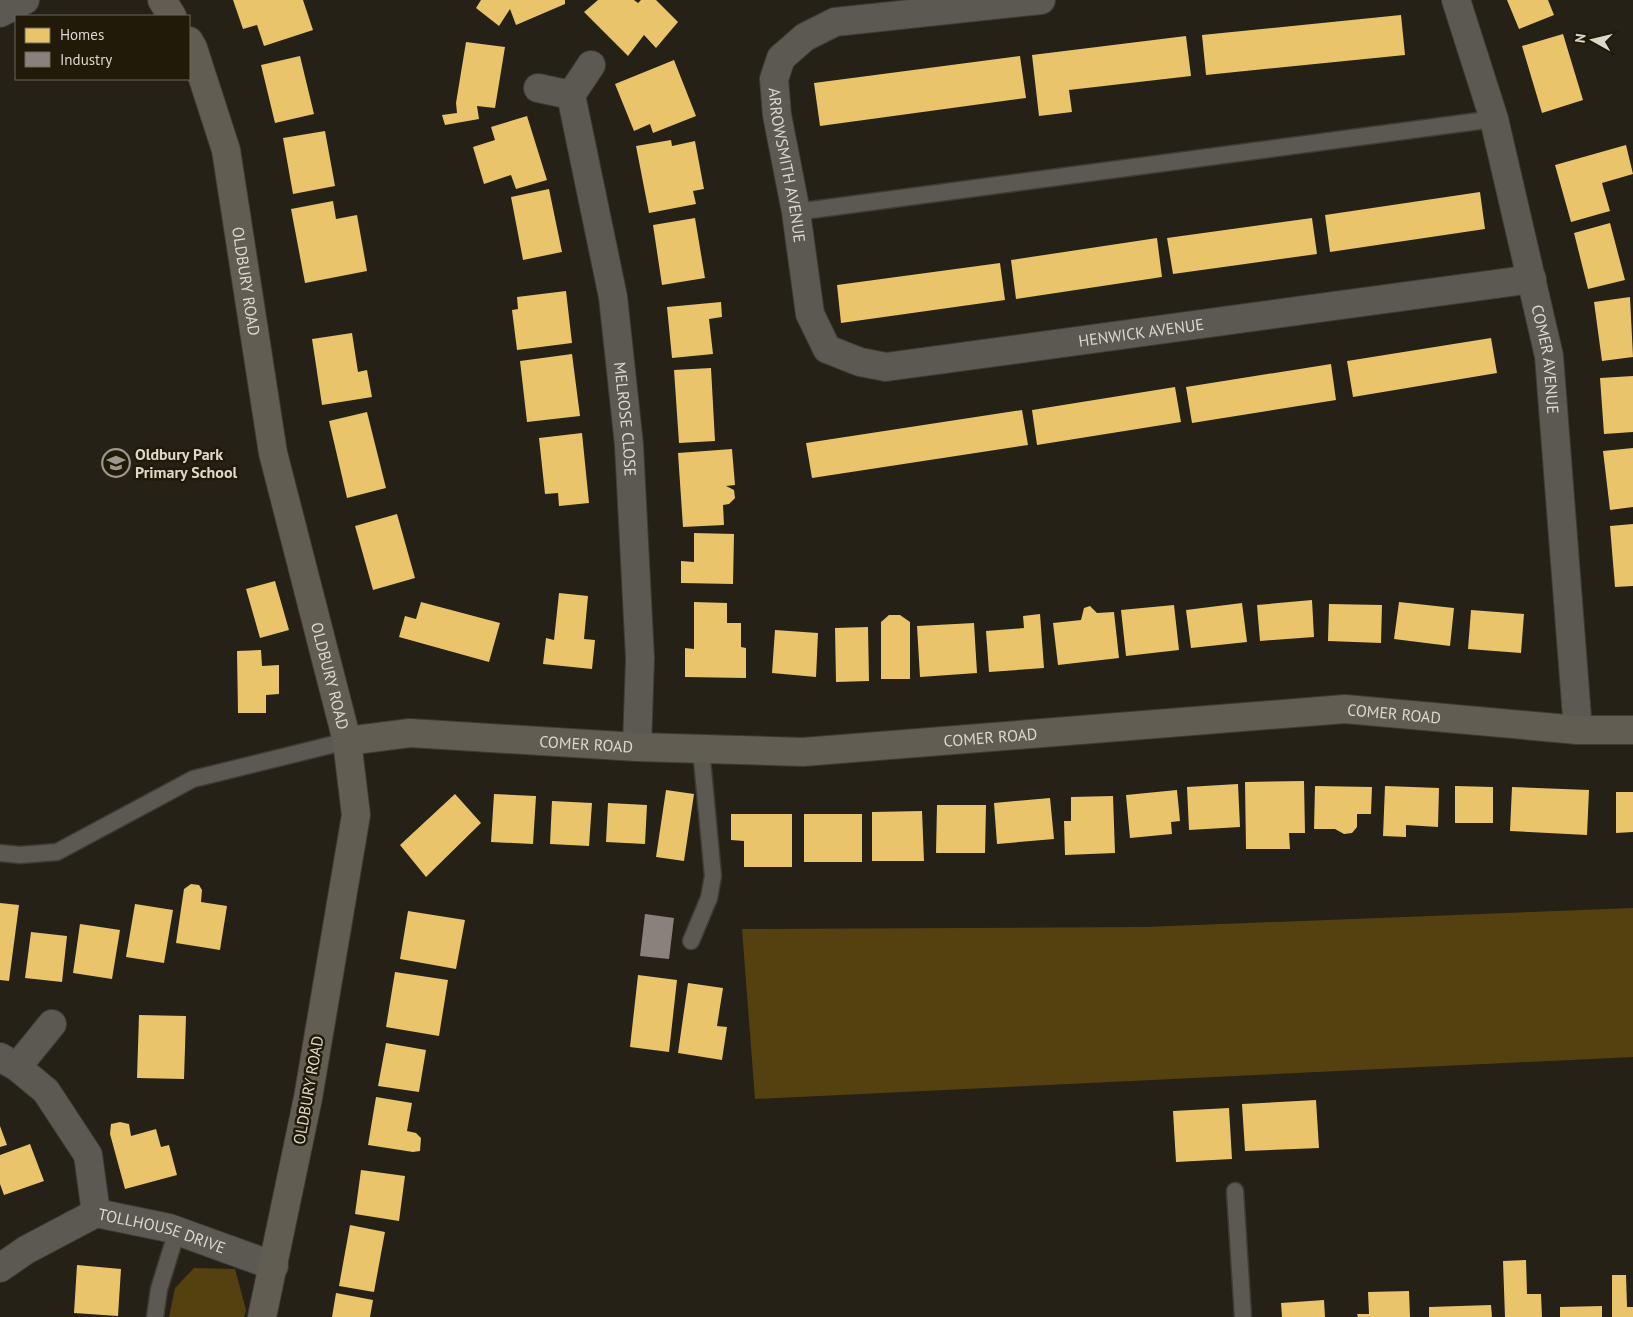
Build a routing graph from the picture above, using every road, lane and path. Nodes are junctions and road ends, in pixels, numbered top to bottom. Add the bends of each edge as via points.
1 (25, 0) edge
2 (162, 0) edge
3 (1041, 0) edge
4 (1456, 0) edge
5 (0, 13) edge
6 (171, 15) edge
7 (190, 43) edge
8 (591, 65) dead end
9 (538, 88) dead end
10 (571, 95) junction
11 (1494, 119) junction
12 (796, 212) junction
13 (804, 278) joint
14 (1532, 279) junction
15 (1578, 730) junction
16 (1633, 730) edge
17 (347, 741) junction
18 (637, 748) junction
19 (701, 749) junction
20 (0, 853) edge
21 (691, 942) dead end
22 (52, 1024) dead end
23 (9, 1062) edge
24 (1235, 1190) dead end
25 (96, 1213) junction
26 (177, 1231) junction
27 (274, 1266) junction
28 (0, 1268) edge
29 (155, 1317) edge
30 (262, 1317) edge
31 (1243, 1317) edge

1 - 5 street
2 - 6 street
3 - 12 street, ARROWSMITH AVENUE via 835,22 805,37 781,58 774,79 777,115
4 - 11 street, COMER AVENUE
7 - 17 street, OLDBURY ROAD via 226,150 274,453
8 - 10 street
9 - 10 street
10 - 18 street, MELROSE CLOSE via 614,297 629,445 640,658
11 - 12 lane
11 - 14 street, COMER AVENUE
12 - 13 street, ARROWSMITH AVENUE
13 - 14 street, HENWICK AVENUE via 810,314 826,349 860,362 886,367
14 - 15 street, COMER AVENUE via 1549,356
15 - 16 street, COMER ROAD
15 - 19 street, COMER ROAD via 1345,709 803,752
17 - 18 street, COMER ROAD via 410,733
17 - 20 lane via 193,779 57,852
17 - 27 street, OLDBURY ROAD via 356,815 308,1098
18 - 19 street, COMER ROAD
19 - 21 lane via 713,876 709,898
22 - 23 street
23 - 25 street via 46,1091 88,1155
24 - 31 lane
25 - 26 street, TOLLHOUSE DRIVE
25 - 28 street, TOLLHOUSE DRIVE via 26,1250
26 - 27 street, TOLLHOUSE DRIVE
26 - 29 lane via 159,1289
27 - 30 street, OLDBURY ROAD

